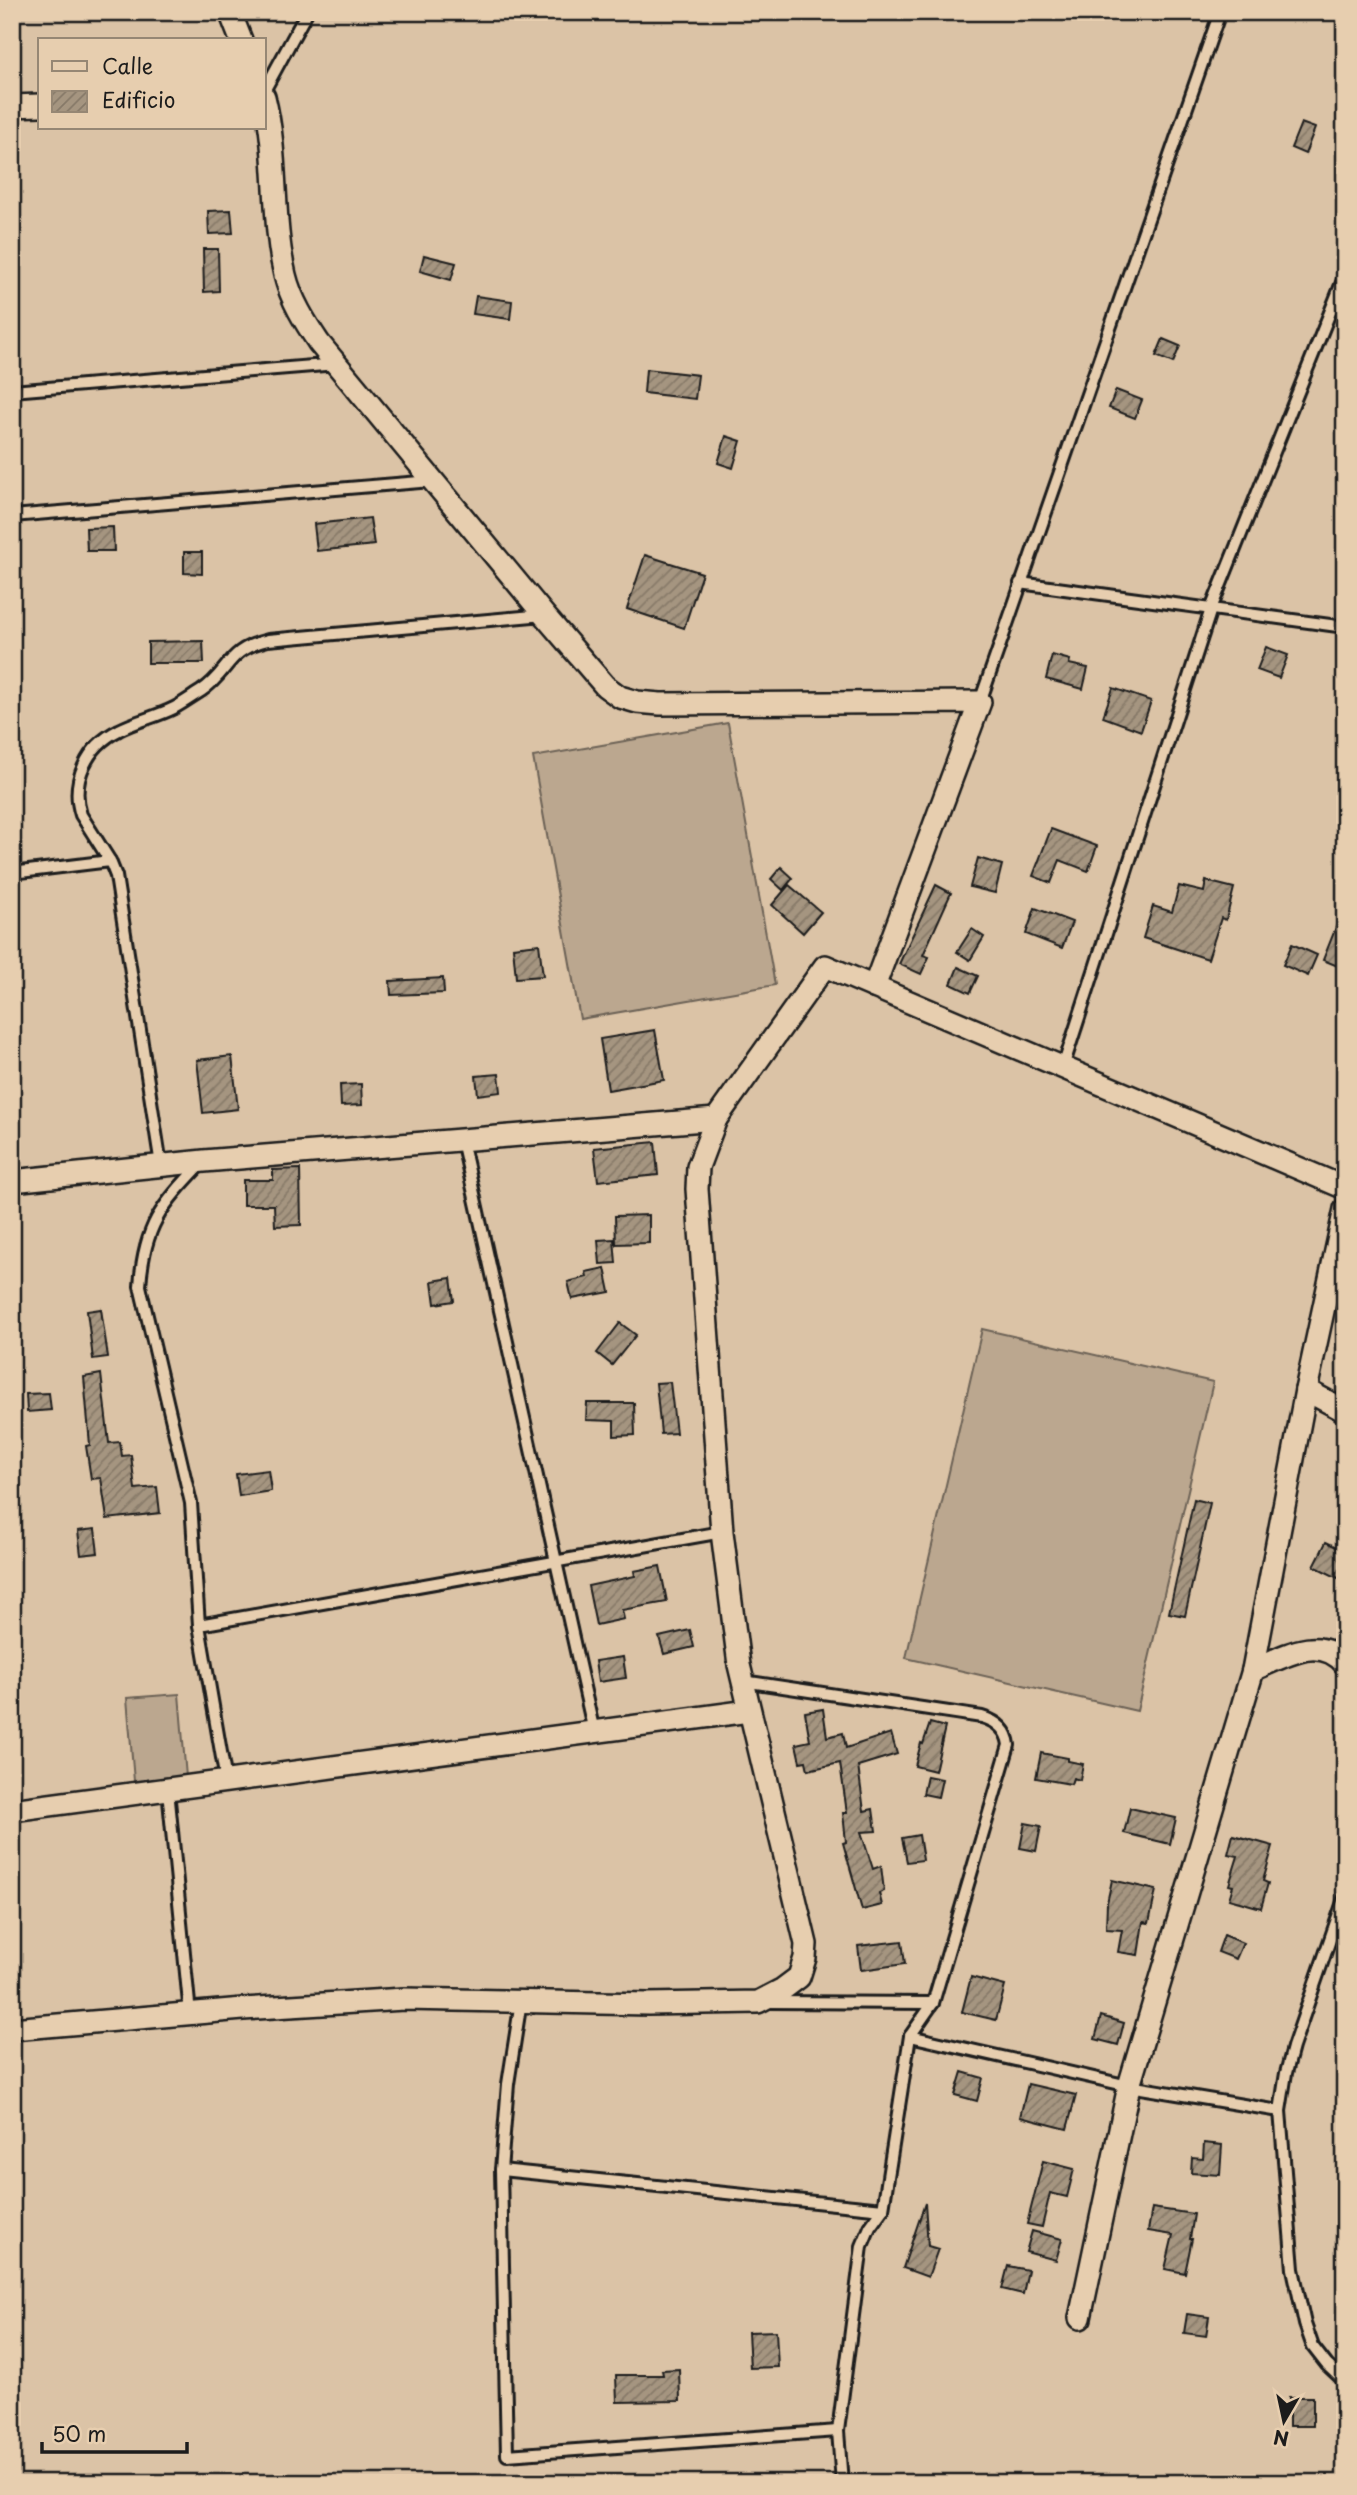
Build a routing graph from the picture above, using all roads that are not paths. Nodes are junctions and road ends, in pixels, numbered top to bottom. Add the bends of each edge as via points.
1 (230, 12) edge
2 (307, 12) edge
3 (1220, 12) edge
4 (240, 38) edge
5 (266, 87) edge
6 (38, 105) edge
7 (266, 105) edge
8 (12, 106) edge
9 (1345, 275) edge
10 (337, 364) junction
11 (12, 391) edge
12 (432, 481) junction
13 (12, 516) edge
14 (1020, 583) junction
15 (1211, 609) junction
16 (544, 615) junction
17 (1345, 627) edge
18 (980, 702) junction
19 (110, 861) junction
20 (12, 873) edge
21 (874, 987) junction
22 (1063, 1067) junction
23 (716, 1119) junction
24 (462, 1140) junction
25 (204, 1161) junction
26 (161, 1165) junction
27 (12, 1181) edge
28 (1345, 1188) edge
29 (1345, 1209) edge
30 (1306, 1390) junction
31 (1345, 1411) edge
32 (722, 1532) junction
33 (556, 1562) junction
34 (199, 1625) junction
35 (1345, 1664) edge
36 (1253, 1670) junction
37 (743, 1682) junction
38 (749, 1711) junction
39 (594, 1732) junction
40 (226, 1781) junction
41 (167, 1790) junction
42 (12, 1810) edge
43 (1345, 1896) edge
44 (521, 2001) junction
45 (758, 2002) junction
46 (933, 2003) junction
47 (190, 2014) junction
48 (12, 2029) edge
49 (910, 2036) junction
50 (1129, 2086) junction
51 (1280, 2111) junction
52 (501, 2169) junction
53 (883, 2209) junction
54 (1080, 2318) dead end
55 (1345, 2382) edge
56 (838, 2431) junction
57 (842, 2483) edge

1 - 4 street
2 - 5 lane
3 - 14 lane
6 - 8 street
7 - 10 street via 285,277 299,313
9 - 15 lane
10 - 11 lane
10 - 12 street
12 - 13 lane
12 - 16 street
14 - 15 lane
14 - 18 lane
15 - 17 lane
15 - 22 lane
16 - 18 street via 605,686 636,702
16 - 19 lane via 251,644 234,654 205,688 173,708 117,730 90,752 78,778 78,807
18 - 21 street
19 - 20 lane
19 - 26 lane
21 - 22 street
21 - 23 street via 825,966
22 - 28 street
23 - 24 street
23 - 32 street via 698,1167 697,1189
24 - 25 street
24 - 33 lane
25 - 26 street
25 - 34 lane via 171,1196 152,1225 142,1255 140,1286 191,1503
26 - 27 street
29 - 30 street
30 - 31 street
30 - 36 street
32 - 33 lane
32 - 37 street
33 - 34 lane
33 - 39 lane
34 - 40 lane
35 - 36 street via 1323,1648 1306,1648
36 - 50 street
37 - 38 street
37 - 46 lane via 982,1717 1005,1732 1009,1745
38 - 39 street
38 - 45 street via 806,1944 799,1977
39 - 40 street
40 - 41 street
41 - 42 street
41 - 47 lane
43 - 51 lane via 1293,2047
44 - 45 street
44 - 47 street via 404,1999
44 - 52 lane
45 - 46 lane
46 - 49 lane
47 - 48 street
49 - 50 lane
49 - 53 lane
50 - 51 lane
50 - 54 street
51 - 55 lane via 1293,2270 1313,2347
52 - 53 lane
52 - 56 lane via 508,2455
53 - 56 lane via 862,2246
56 - 57 lane

